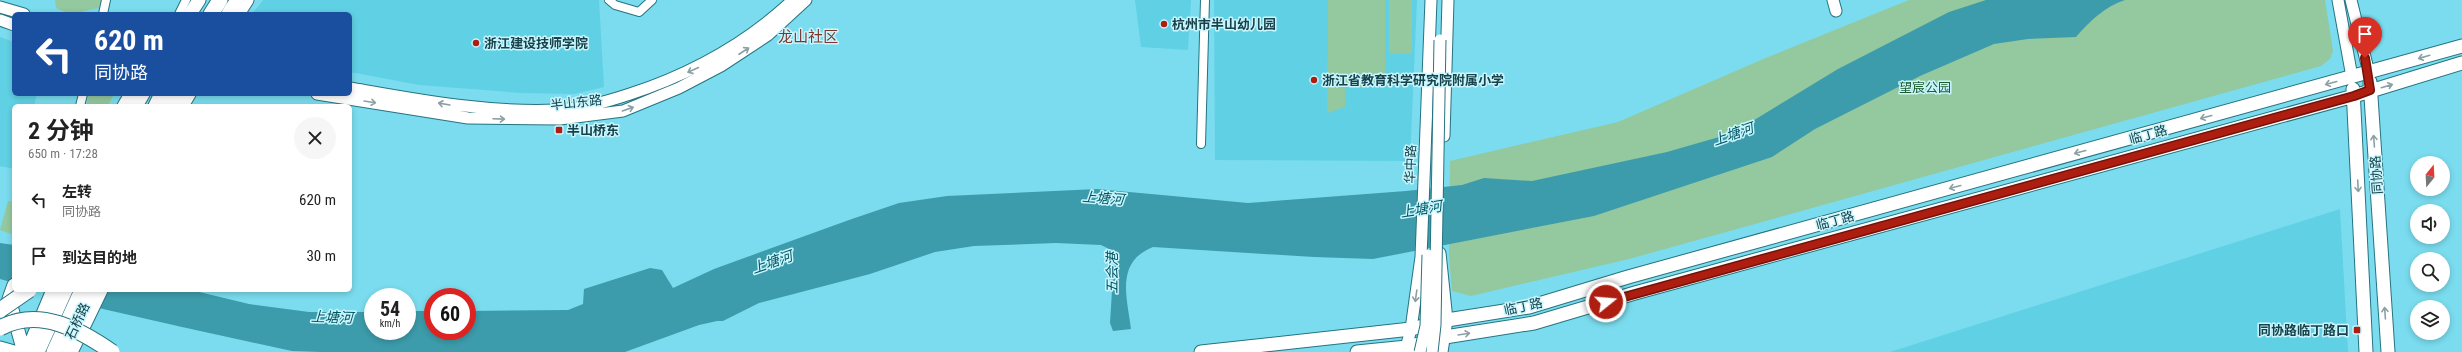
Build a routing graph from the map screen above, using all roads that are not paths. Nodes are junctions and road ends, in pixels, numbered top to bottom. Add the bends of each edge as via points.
1 (106, 0) edge
2 (186, 0) edge
3 (199, 0) edge
4 (220, 0) edge
5 (238, 0) edge
6 (247, 0) edge
7 (610, 0) edge
8 (652, 0) edge
9 (793, 0) edge
10 (806, 0) edge
11 (1205, 0) edge
12 (1432, 0) edge
13 (1447, 0) edge
14 (1833, 0) edge
15 (2338, 0) edge
16 (2351, 0) edge
17 (0, 7) edge
18 (1836, 11) dead end
19 (17, 12) edge
20 (103, 12) edge
21 (180, 12) edge
22 (191, 12) edge
23 (212, 12) edge
24 (230, 12) edge
25 (239, 12) edge
26 (0, 20) edge
27 (12, 24) edge
28 (1437, 41) junction
29 (2462, 46) edge
30 (2462, 63) edge
31 (2369, 73) junction
32 (2352, 77) junction
33 (352, 88) edge
34 (2370, 90) junction
35 (330, 96) edge
36 (2354, 96) junction
37 (1201, 144) dead end
38 (12, 289) edge
39 (27, 292) edge
40 (63, 292) edge
41 (81, 292) edge
42 (90, 292) edge
43 (99, 292) edge
44 (51, 295) edge
45 (0, 310) edge
46 (1447, 320) junction
47 (0, 328) edge
48 (1411, 329) junction
49 (1445, 338) junction
50 (0, 348) edge
51 (1406, 349) edge
52 (14, 352) edge
53 (26, 352) edge
54 (37, 352) edge
55 (54, 352) edge
56 (62, 352) edge
57 (70, 352) edge
58 (112, 352) edge
59 (1201, 352) edge
60 (1357, 352) edge
61 (1420, 352) edge
62 (1432, 352) edge
63 (1442, 352) edge
64 (2366, 352) edge
65 (2388, 352) edge

1 - 20 street
2 - 21 street
3 - 22 main road
4 - 23 highway
5 - 24 highway
6 - 25 main road
7 - 8 street via 615,5 639,12
9 -> 33 main road, 半山东路 via 770,22 699,67 658,85 594,106 558,110 466,108
35 -> 10 main road, 半山东路 via 468,118 560,119 622,111 679,88 721,66 768,35
11 - 37 street
12 - 28 main road, 华中路
12 -> 48 main road, 华中路 via 1421,257
13 - 28 main road, 华中路
13 - 46 main road, 华中路 via 1440,254
14 - 18 main road
15 - 32 main road, 同协路
16 - 31 main road, 同协路
17 - 19 main road
26 - 27 main road
28 - 61 main road, 华中路, bridge via 1426,326
28 - 62 main road, 华中路, bridge via 1435,325
29 -> 31 main road, 临丁路
34 -> 30 main road, 临丁路
31 - 32 main road, 临丁路
31 - 34 main road, 同协路
32 - 36 main road, 同协路
32 -> 46 main road, 临丁路 via 1529,306
34 - 36 main road, 临丁路
65 -> 34 main road, 同协路
49 -> 36 main road, 临丁路 via 1534,323
36 -> 64 main road, 同协路
38 - 53 main road via 8,299 11,313
39 - 45 highway, bridge
40 - 54 highway
41 - 55 highway
42 - 56 main road, 石桥路
43 - 57 highway
44 - 53 main road
46 - 48 main road, 临丁路
46 - 49 main road, 华中路
47 - 58 highway, bridge via 17,321 45,320 82,332
48 - 51 main road, 华中路
48 - 59 main road, 临丁路
49 - 51 main road, 临丁路
49 - 63 main road, 华中路
50 - 52 main road
51 - 60 main road, 临丁路

